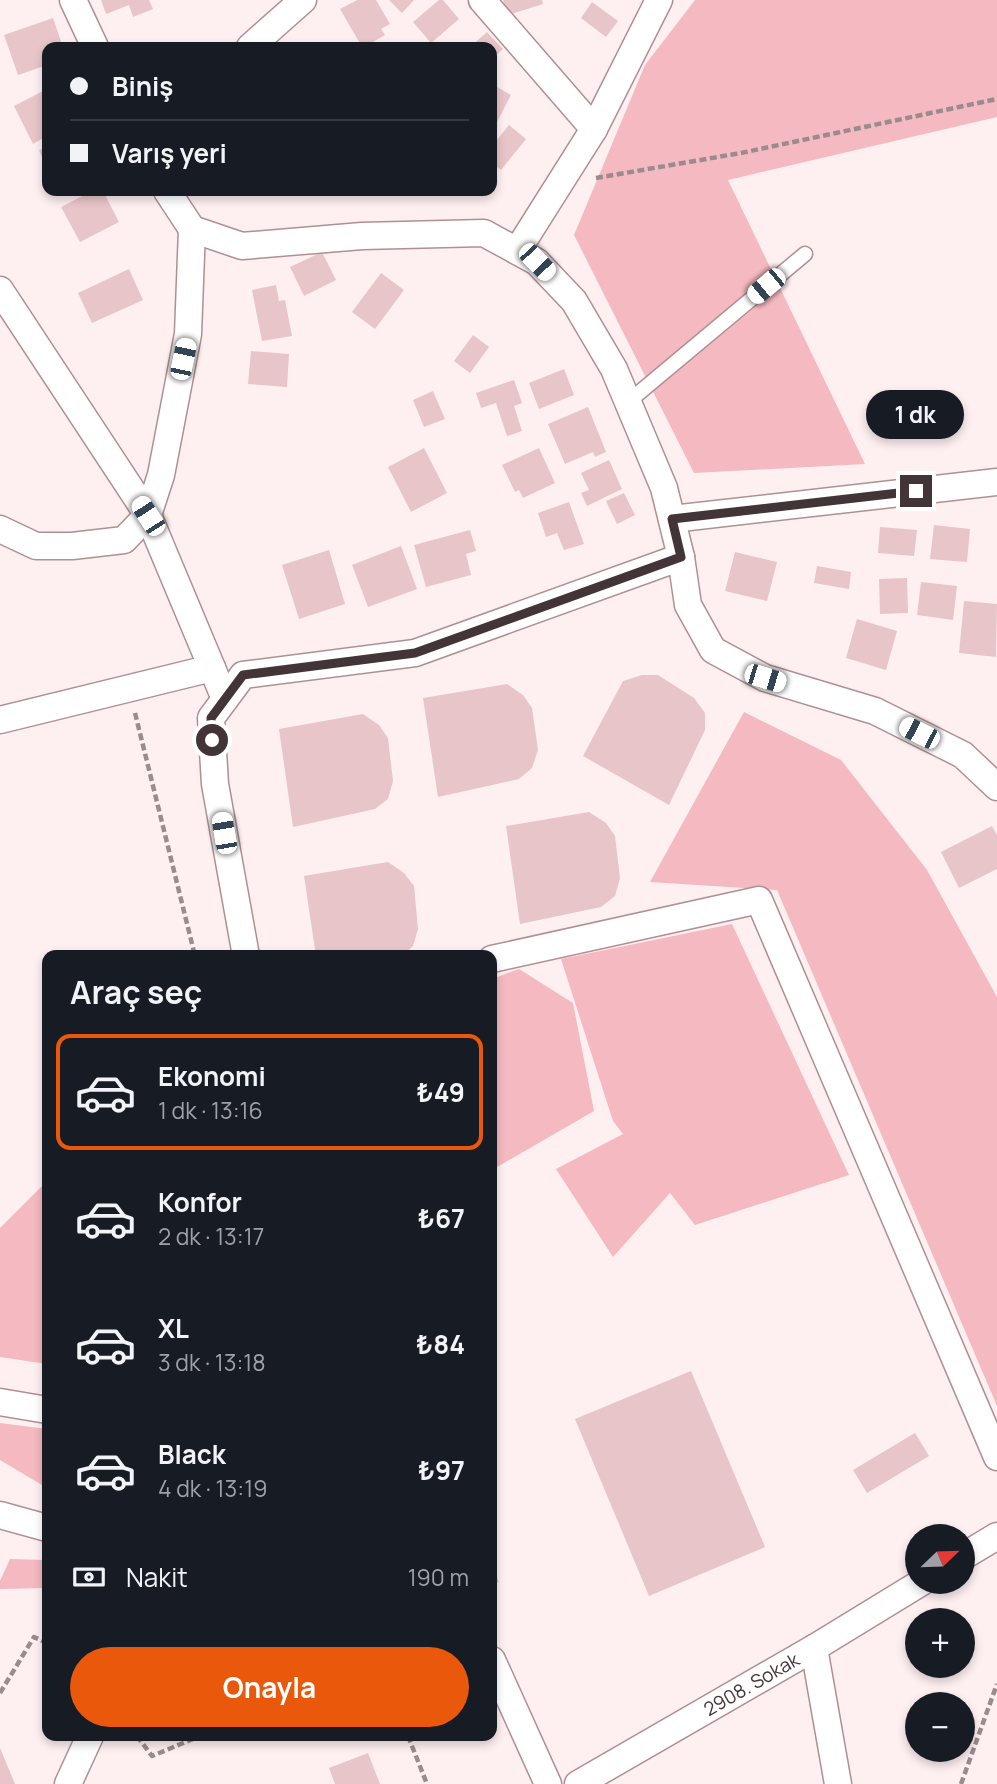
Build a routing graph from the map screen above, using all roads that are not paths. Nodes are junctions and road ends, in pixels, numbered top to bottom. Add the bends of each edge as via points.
1 (73, 0) edge
2 (303, 0) edge
3 (482, 0) edge
4 (659, 0) edge
5 (92, 42) edge
6 (256, 42) edge
7 (594, 129) junction
8 (170, 196) edge
9 (192, 229) junction
10 (517, 251) junction
11 (805, 254) dead end
12 (0, 290) edge
13 (628, 402) junction
14 (997, 482) edge
15 (148, 516) junction
16 (672, 519) junction
17 (0, 529) edge
18 (681, 557) junction
19 (212, 668) junction
20 (225, 699) junction
21 (0, 720) edge
22 (993, 778) edge
23 (245, 950) edge
24 (497, 958) edge
25 (0, 1402) edge
26 (42, 1409) edge
27 (997, 1457) edge
28 (0, 1515) edge
29 (42, 1527) edge
30 (997, 1536) edge
31 (975, 1549) edge
32 (905, 1592) edge
33 (814, 1648) junction
34 (497, 1671) edge
35 (88, 1741) edge
36 (68, 1784) edge
37 (548, 1784) edge
38 (578, 1784) edge
39 (838, 1784) edge

1 - 5 street
2 - 6 street
3 - 7 street
4 - 7 street
7 - 10 street
8 - 9 street
9 - 10 street via 243,246 362,236 484,233
9 - 15 street via 188,334 161,475
10 - 13 street via 537,262 574,300
11 - 13 lane
12 - 15 street
13 - 16 street
14 - 16 street
15 - 17 street via 124,540 72,546 36,545
15 - 19 street
16 - 18 street
18 - 20 street via 415,653 243,675
18 - 22 street via 688,605 713,650 765,678 875,710 963,755
19 - 20 street
19 - 21 street
20 - 23 street via 211,718 215,784
24 - 27 street via 758,900
25 - 26 street
28 - 29 street
30 - 31 street
32 - 33 street, 2908. Sokak
33 - 38 street, 2908. Sokak
33 - 39 street
34 - 37 street
35 - 36 street

